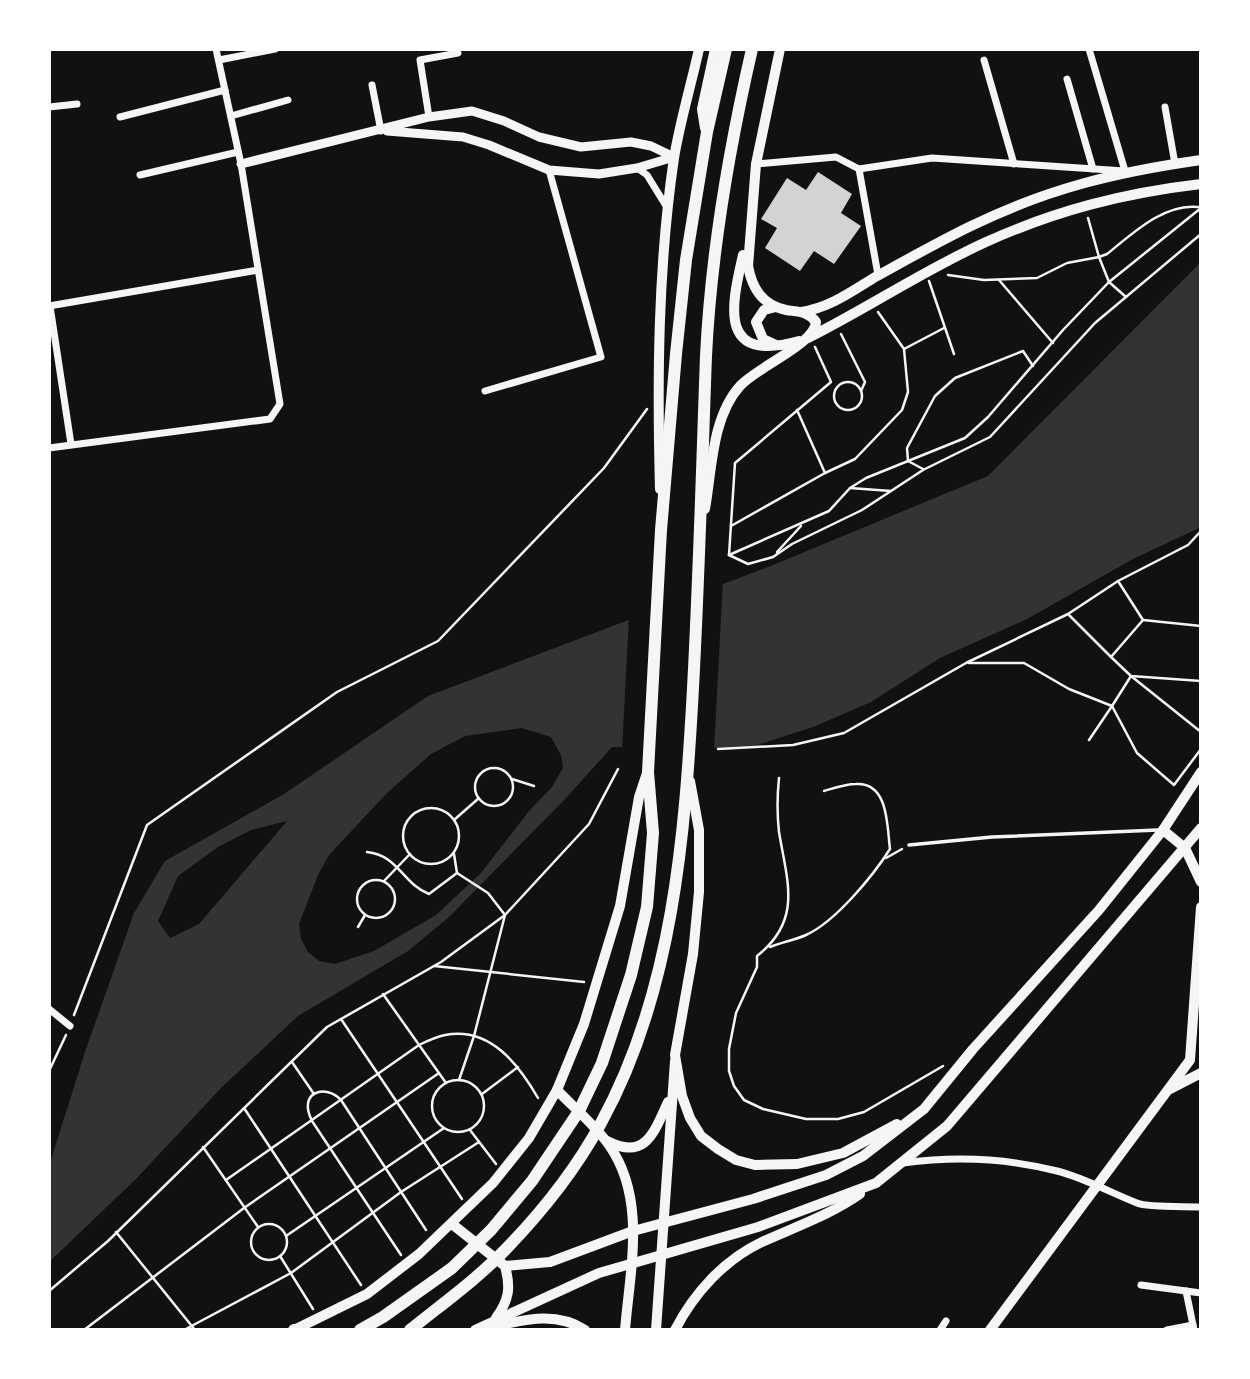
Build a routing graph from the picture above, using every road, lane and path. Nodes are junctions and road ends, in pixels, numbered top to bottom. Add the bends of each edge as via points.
1 (216, 49) edge
2 (275, 49) edge
3 (699, 49) edge
4 (716, 49) edge
5 (726, 49) edge
6 (752, 49) edge
7 (780, 49) edge
8 (1089, 49) edge
9 (458, 53) dead end
10 (219, 60) junction
11 (984, 60) dead end
12 (1067, 79) dead end
13 (372, 85) dead end
14 (225, 90) junction
15 (288, 100) dead end
16 (77, 104) dead end
17 (49, 107) edge
18 (1165, 107) dead end
19 (231, 116) junction
20 (120, 117) dead end
21 (429, 117) junction
22 (381, 131) junction
23 (707, 132) junction
24 (238, 152) junction
25 (674, 157) junction
26 (1201, 160) edge
27 (241, 164) junction
28 (756, 164) junction
29 (1014, 164) junction
30 (1175, 164) junction
31 (637, 168) junction
32 (859, 169) junction
33 (1093, 169) junction
34 (549, 170) junction
35 (1125, 172) junction
36 (140, 175) dead end
37 (1201, 184) edge
38 (1084, 205) junction
39 (1201, 207) edge
40 (668, 210) junction
41 (749, 232) junction
42 (1201, 234) edge
43 (1099, 257) junction
44 (258, 270) junction
45 (926, 272) junction
46 (878, 275) junction
47 (999, 280) junction
48 (1109, 282) junction
49 (1126, 297) junction
50 (873, 303) junction
51 (50, 306) edge
52 (776, 307) junction
53 (801, 312) junction
54 (836, 324) junction
55 (945, 327) junction
56 (809, 338) junction
57 (1053, 343) junction
58 (777, 346) junction
59 (904, 349) junction
60 (954, 354) dead end
61 (1033, 366) junction
62 (485, 391) dead end
63 (861, 391) junction
64 (657, 396) junction
65 (797, 410) junction
66 (71, 444) junction
67 (49, 448) edge
68 (908, 461) junction
69 (923, 470) junction
70 (825, 473) junction
71 (850, 488) junction
72 (891, 491) junction
73 (803, 523) junction
74 (731, 526) junction
75 (661, 530) junction
76 (1201, 531) edge
77 (702, 532) junction
78 (729, 555) junction
79 (773, 557) junction
80 (1118, 581) junction
81 (1068, 614) junction
82 (1143, 620) junction
83 (1201, 626) edge
84 (1111, 657) junction
85 (965, 663) junction
86 (1131, 676) junction
87 (1201, 681) edge
88 (1112, 706) junction
89 (1201, 732) edge
90 (1089, 740) dead end
91 (718, 749) dead end
92 (1201, 749) edge
93 (618, 769) dead end
94 (648, 772) junction
95 (1201, 772) edge
96 (688, 774) junction
97 (779, 778) dead end
98 (512, 779) junction
99 (534, 786) dead end
100 (824, 791) dead end
101 (478, 798) junction
102 (454, 820) junction
103 (1201, 828) edge
104 (1163, 830) junction
105 (909, 845) joint
106 (1185, 848) junction
107 (367, 852) dead end
108 (453, 852) junction
109 (410, 854) junction
110 (883, 859) junction
111 (397, 866) junction
112 (457, 873) junction
113 (384, 881) junction
114 (1201, 882) edge
115 (1201, 907) edge
116 (365, 915) junction
117 (505, 915) junction
118 (358, 927) dead end
119 (767, 948) junction
120 (434, 966) junction
121 (491, 971) junction
122 (597, 984) junction
123 (383, 994) junction
124 (49, 1009) edge
125 (341, 1019) junction
126 (70, 1026) junction
127 (1198, 1026) edge
128 (474, 1036) junction
129 (419, 1045) junction
130 (675, 1055) junction
131 (1195, 1060) edge
132 (292, 1061) junction
133 (949, 1063) dead end
134 (518, 1066) junction
135 (49, 1071) edge
136 (439, 1073) junction
137 (1201, 1073) edge
138 (378, 1074) junction
139 (459, 1080) junction
140 (446, 1083) junction
141 (557, 1090) junction
142 (1168, 1091) junction
143 (314, 1094) junction
144 (482, 1094) junction
145 (671, 1097) junction
146 (341, 1100) junction
147 (397, 1102) junction
148 (244, 1108) junction
149 (924, 1109) junction
150 (545, 1110) junction
151 (312, 1121) junction
152 (359, 1127) junction
153 (444, 1128) junction
154 (470, 1129) junction
155 (423, 1142) junction
156 (480, 1142) junction
157 (607, 1142) junction
158 (203, 1147) junction
159 (329, 1148) junction
160 (271, 1150) junction
161 (903, 1164) junction
162 (440, 1166) junction
163 (385, 1167) junction
164 (502, 1172) junction
165 (289, 1176) junction
166 (226, 1180) junction
167 (876, 1183) junction
168 (1098, 1186) junction
169 (355, 1187) junction
170 (401, 1192) junction
171 (1201, 1207) edge
172 (244, 1208) junction
173 (468, 1208) junction
174 (372, 1212) junction
175 (314, 1214) junction
176 (663, 1222) junction
177 (453, 1224) junction
178 (258, 1227) junction
179 (633, 1231) junction
180 (116, 1232) junction
181 (286, 1236) junction
182 (333, 1242) junction
183 (433, 1242) junction
184 (660, 1255) junction
185 (280, 1256) junction
186 (407, 1264) junction
187 (630, 1264) junction
188 (505, 1266) junction
189 (291, 1273) junction
190 (152, 1278) junction
191 (1141, 1285) dead end
192 (49, 1291) edge
193 (1186, 1292) junction
194 (1201, 1293) edge
195 (367, 1294) junction
196 (319, 1318) junction
197 (495, 1320) junction
198 (946, 1321) dead end
199 (194, 1328) edge
200 (1194, 1328) edge
201 (84, 1330) edge
202 (184, 1330) edge
203 (294, 1330) edge
204 (360, 1330) edge
205 (410, 1330) edge
206 (476, 1330) edge
207 (586, 1330) edge
208 (625, 1330) edge
209 (656, 1330) edge
210 (675, 1330) edge
211 (940, 1330) edge
212 (990, 1330) edge
213 (1167, 1330) edge

1 - 10 street
2 - 10 street
3 - 25 main road
4 - 23 highway via 704,109
5 - 23 highway
6 - 77 highway via 713,269
7 - 28 main road
8 - 35 street
9 - 21 street via 420,60
10 - 14 street
11 - 29 street
12 - 33 street
13 - 22 street
14 - 19 street
14 - 20 street
15 - 19 street
16 - 17 street
18 - 30 street
19 - 24 street
21 - 22 street
21 - 25 street via 472,111 580,147 631,142
22 - 27 street
22 - 34 street via 463,136
23 - 75 highway via 686,260
24 - 27 street
24 - 36 street
25 - 31 street
25 - 40 main road
26 - 30 main road
27 - 44 street
28 - 32 street via 836,157
28 - 41 main road
29 - 32 street via 932,158
29 - 33 street
30 - 35 main road
31 - 34 street via 599,174
31 - 40 street via 647,175
32 - 46 street
33 - 35 street
34 - 62 street via 601,357
35 - 46 main road via 1030,200
37 - 38 main road
38 - 43 path
38 - 45 main road via 985,242
39 - 43 path via 1171,210
39 - 48 path
40 - 64 main road
41 - 52 main road via 751,282 766,302
41 - 58 main road via 737,280 734,320 745,341
42 - 49 path
43 - 47 path via 1067,263 1037,278
43 - 48 path
44 - 51 street
44 - 66 street via 279,404 270,419
45 - 47 path
45 - 50 main road
45 - 55 path
46 - 53 main road via 826,307
47 - 57 path
48 - 49 path
48 - 57 path
49 - 69 path via 1095,323 990,437
50 - 54 main road
50 - 59 path
51 - 66 street
52 - 53 main road
52 - 58 main road via 764,310 756,322 763,339
53 - 56 main road via 816,322
54 - 56 main road
54 - 63 path via 864,382
55 - 59 path
55 - 60 path
56 - 58 main road
56 - 65 path via 831,382
56 - 77 main road via 764,366 731,397 717,438
57 - 61 path
59 - 70 path via 908,392 902,410 855,459
61 - 68 path via 965,438
61 - 68 path via 1023,351 955,378 935,396 908,449
63 - 63 path via 861,401 854,408 836,403 840,385 849,382
64 - 75 main road
64 - 126 path via 604,468 438,641 337,692 147,825
65 - 70 path
65 - 74 path via 735,463
66 - 67 street
68 - 69 path
68 - 71 path
69 - 72 path
70 - 74 path
71 - 72 path
71 - 73 path via 829,511
72 - 79 path
73 - 78 path
73 - 79 path
74 - 78 path
75 - 94 highway
76 - 80 path via 1188,545
77 - 96 highway
78 - 79 path via 748,564
80 - 81 path
80 - 82 path
81 - 84 path
81 - 85 path
82 - 83 path
82 - 84 path
84 - 86 path
85 - 88 path via 1024,663
85 - 91 path via 844,733 793,745
86 - 87 path
86 - 88 path
86 - 89 path
88 - 90 path
88 - 92 path via 1137,753 1174,785
93 - 117 path via 589,824
94 - 122 main road via 639,797 621,906
94 - 204 highway via 653,833 647,907 610,1042 579,1111 540,1171 491,1230 452,1268
95 - 104 main road
96 - 130 main road via 699,830 699,892
96 - 205 highway via 671,917 659,974 615,1096 576,1163 505,1250
97 - 119 path via 776,803 789,885 787,911
98 - 99 path
98 - 101 path via 506,802 494,806
98 - 101 path via 497,768 485,770 476,780
100 - 110 path via 858,783 871,788 885,803 890,849
101 - 102 path
102 - 108 path via 459,840
102 - 109 path via 432,808 415,813 404,829
103 - 106 main road
104 - 105 lane
104 - 106 main road
104 - 149 main road
105 - 110 path
106 - 114 main road
106 - 161 main road via 947,1126
107 - 111 path via 380,853
108 - 109 path via 434,863
108 - 112 path
109 - 111 path
110 - 119 path via 818,928
111 - 112 path via 418,890 429,894
111 - 113 path
112 - 117 path via 488,893
113 - 116 path via 371,881 358,892 358,905
113 - 116 path via 395,896 393,909 383,917
115 - 127 main road
116 - 118 path
117 - 120 path
117 - 121 path
119 - 133 path via 757,956 757,968 736,1013 729,1049 729,1071 744,1100 806,1119 838,1119 864,1112
120 - 121 path
120 - 123 path
121 - 122 path
121 - 128 path
122 - 141 main road
123 - 125 path
123 - 129 path
124 - 126 street
125 - 132 path
125 - 138 path
126 - 135 path
127 - 131 main road
128 - 129 path via 446,1035
128 - 134 path via 507,1054
128 - 139 path
129 - 136 path
129 - 138 path
130 - 145 main road
130 - 149 main road via 682,1096 701,1136 736,1160 755,1165 797,1164 844,1153
131 - 142 main road
132 - 143 path
132 - 148 path
134 - 144 path
134 - 150 path
136 - 140 path
136 - 147 path
137 - 142 main road
138 - 146 path
138 - 147 path
139 - 140 path
139 - 144 path
140 - 153 path via 436,1092 432,1105 434,1118
141 - 150 main road
141 - 157 main road
142 - 168 main road
143 - 146 path via 336,1094
143 - 151 path via 306,1108
144 - 154 path via 480,1120
145 - 157 main road via 653,1135 643,1145 628,1148
145 - 176 main road
146 - 151 path
146 - 152 path
147 - 152 path
147 - 155 path
148 - 158 path
148 - 160 path
149 - 176 main road via 863,1156 826,1175
150 - 164 main road
151 - 159 path
151 - 160 path
152 - 159 path
152 - 163 path
153 - 154 path
153 - 155 path
154 - 156 path
155 - 162 path
155 - 163 path
156 - 162 path
156 - 164 path
157 - 179 main road via 627,1177
158 - 166 path
158 - 180 path
159 - 165 path
159 - 169 path
160 - 165 path
160 - 166 path
161 - 167 main road
161 - 168 street via 963,1157 1012,1162
162 - 170 path
162 - 173 path
163 - 169 path
163 - 170 path
164 - 173 main road
165 - 172 path
165 - 175 path
166 - 172 path
167 - 184 main road via 758,1227
167 - 210 main road via 845,1205 737,1257 709,1280
168 - 171 street via 1139,1204
168 - 212 main road
169 - 174 path
169 - 175 path
170 - 174 path
170 - 183 path
172 - 178 path
172 - 190 path
173 - 177 main road
174 - 182 path
174 - 186 path
175 - 181 path
175 - 182 path
176 - 179 main road
176 - 184 main road
177 - 183 main road
177 - 188 main road
178 - 181 path via 279,1227
178 - 185 path via 251,1248 269,1260
179 - 187 main road
179 - 188 main road via 550,1262
180 - 190 path
180 - 192 path
181 - 185 path
182 - 189 path
182 - 195 path
183 - 186 main road
184 - 187 main road
184 - 209 main road
185 - 189 path
186 - 195 main road
187 - 197 main road via 599,1273
187 - 208 main road
188 - 197 main road via 509,1292
189 - 196 path
189 - 199 path
190 - 199 path
190 - 201 path
191 - 193 street
193 - 194 street
193 - 200 street
195 - 196 main road
196 - 203 main road
197 - 206 main road
198 - 211 street
199 - 202 path
200 - 213 street
206 - 207 main road via 557,1318

